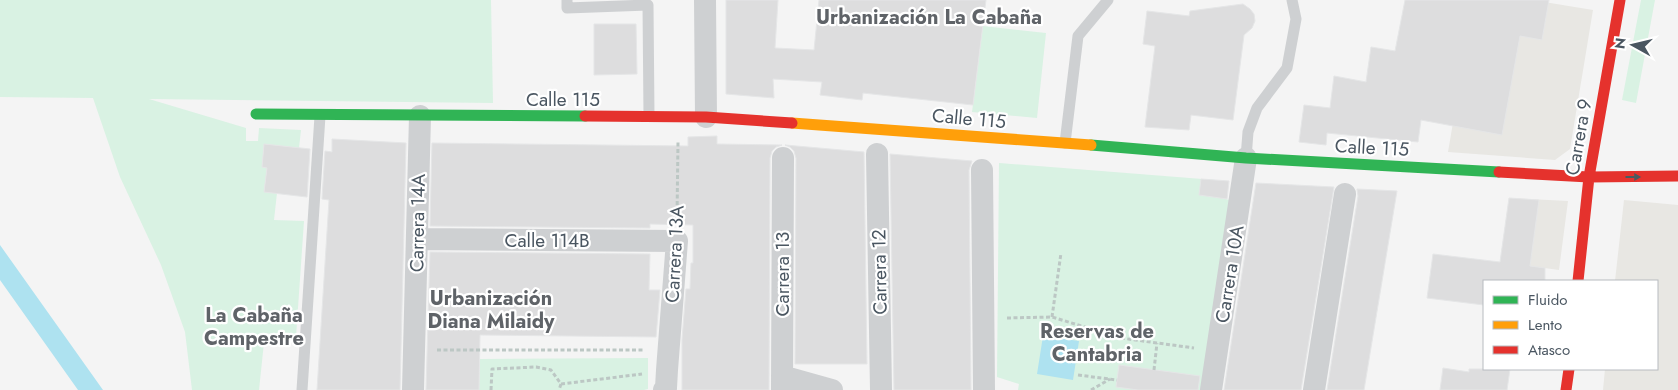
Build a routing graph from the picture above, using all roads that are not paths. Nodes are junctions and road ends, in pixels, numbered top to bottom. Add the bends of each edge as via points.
1 (567, 0) edge
2 (705, 0) edge
3 (1108, 0) edge
4 (1292, 0) edge
5 (1620, 0) edge
6 (256, 114) dead end
7 (320, 116) junction
8 (420, 116) junction
9 (649, 116) junction
10 (706, 117) junction
11 (1065, 143) junction
12 (877, 154) dead end
13 (783, 158) dead end
14 (1246, 158) junction
15 (982, 170) dead end
16 (1678, 176) edge
17 (1589, 177) junction
18 (1345, 194) dead end
19 (417, 239) junction
20 (677, 241) joint
21 (1578, 280) edge
22 (667, 370) edge
23 (1569, 370) edge
24 (782, 383) edge
25 (302, 390) edge
26 (413, 390) edge
27 (832, 390) edge
28 (881, 390) edge
29 (984, 390) edge
30 (1211, 390) edge
31 (1314, 390) edge
32 (1566, 390) edge

1 - 9 lane via 567,8 648,5
2 - 10 street
3 - 11 lane via 1078,36
4 - 14 lane via 1296,20 1287,68 1257,108 1248,132
5 - 17 street, Carrera 9
6 - 7 street, Calle 115
7 - 8 street, Calle 115
7 - 25 lane
8 - 9 street, Calle 115
8 - 19 street, Carrera 14A
9 - 10 street, Calle 115
10 - 11 street, Calle 115
11 - 14 street, Calle 115
12 - 28 street, Carrera 12
13 - 24 street, Carrera 13
14 - 17 street, Calle 115
14 - 30 street, Carrera 10A
15 - 29 street
17 -> 16 street, Calle 115
17 - 21 street, Carrera 9
18 - 31 street
19 - 20 street, Calle 114B
19 - 26 street, Carrera 14A
20 - 22 street, Carrera 13A
23 - 32 street
24 - 27 street

